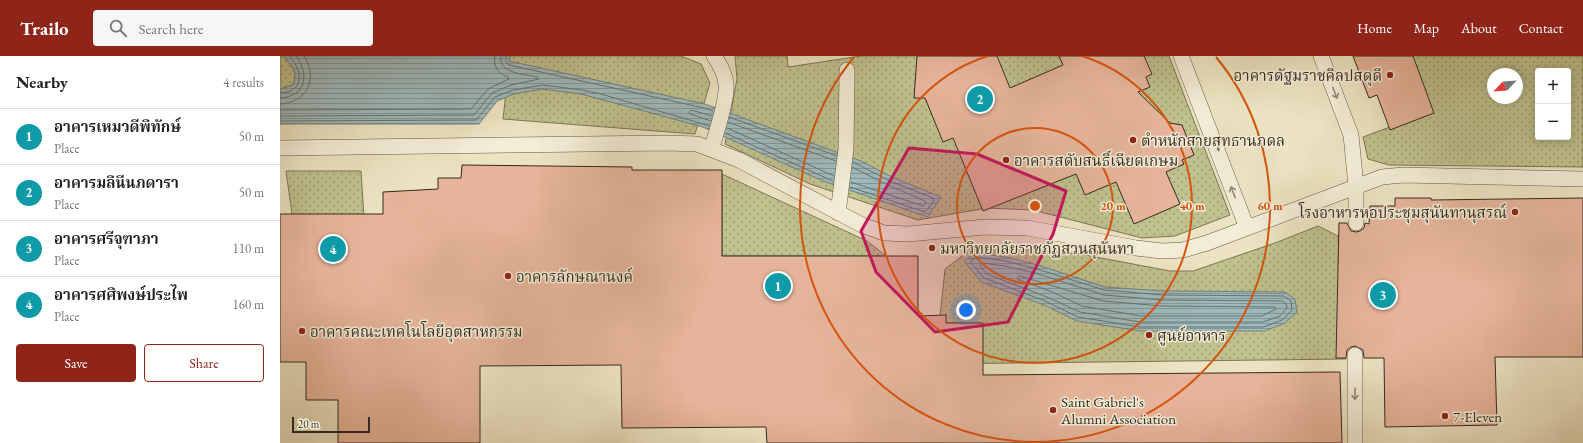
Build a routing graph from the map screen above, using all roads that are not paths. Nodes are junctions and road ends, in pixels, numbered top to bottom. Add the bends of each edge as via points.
1 (714, 56) edge
2 (1181, 56) edge
3 (1321, 56) edge
4 (847, 70) dead end
5 (713, 144) junction
6 (280, 148) edge
7 (1583, 179) edge
8 (1356, 186) junction
9 (838, 213) junction
10 (1356, 223) dead end
11 (1247, 228) junction
12 (1355, 355) dead end
13 (1355, 443) edge

1 - 5 lane via 722,68 727,94
11 -> 2 lane
3 -> 8 lane via 1351,135
4 - 9 lane via 846,149
5 - 6 lane
5 - 9 lane
7 - 8 lane via 1403,176 1382,177
8 - 10 lane
8 - 11 lane
9 - 11 lane via 884,233 908,234 984,227 1027,228 1162,251 1183,250
12 -> 13 lane

